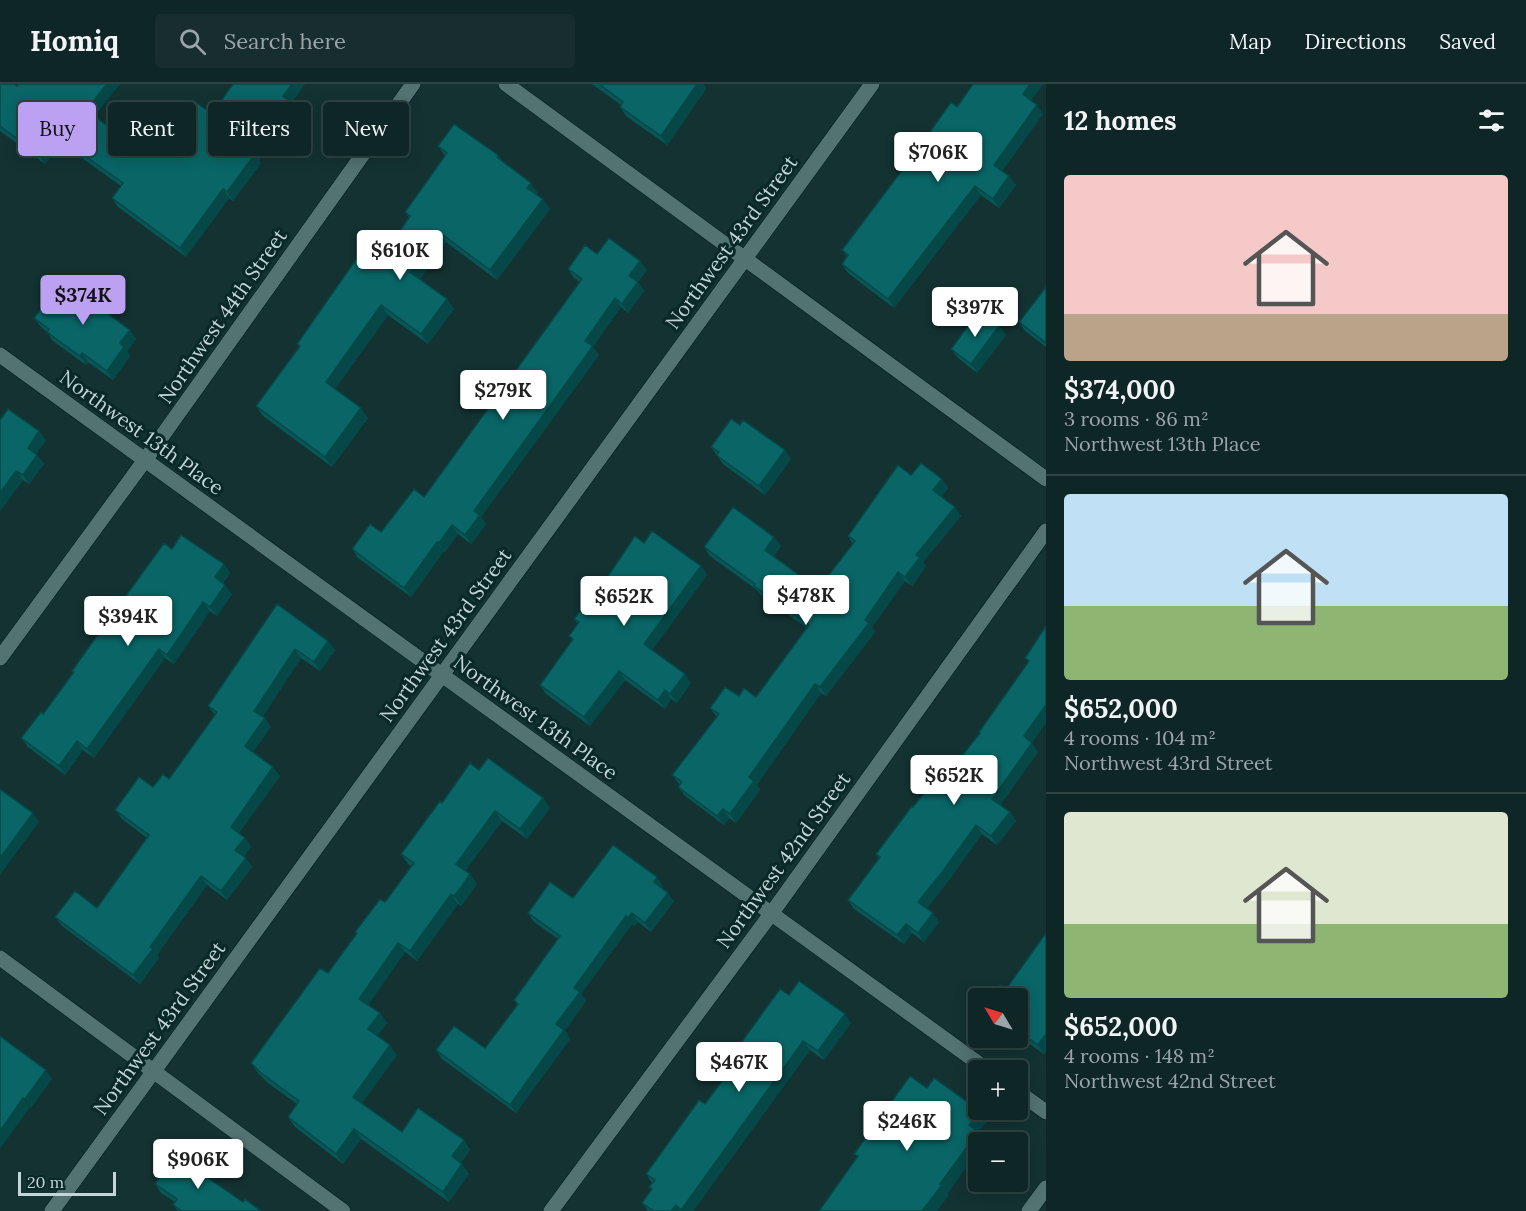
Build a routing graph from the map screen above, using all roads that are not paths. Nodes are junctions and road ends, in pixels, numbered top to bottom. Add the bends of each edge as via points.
1 (412, 84) edge
2 (506, 84) edge
3 (872, 84) edge
4 (745, 258) junction
5 (0, 355) edge
6 (145, 460) junction
7 (1046, 479) edge
8 (1046, 531) edge
9 (0, 658) edge
10 (442, 675) junction
11 (771, 914) junction
12 (0, 958) edge
13 (974, 1060) edge
14 (154, 1071) junction
15 (1028, 1099) edge
16 (1046, 1112) edge
17 (1046, 1188) edge
18 (52, 1211) edge
19 (343, 1211) edge
20 (550, 1211) edge
21 (1029, 1211) edge

1 - 6 street, Northwest 44th Street
2 - 4 street
3 - 4 street, Northwest 43rd Street
4 - 7 street
4 - 10 street, Northwest 43rd Street
5 - 6 street, Northwest 13th Place
6 - 9 street, Northwest 44th Street
6 - 10 street, Northwest 13th Place
8 - 11 street, Northwest 42nd Street
10 - 11 street, Northwest 13th Place
10 - 14 street, Northwest 43rd Street
11 - 13 street, Northwest 13th Place
11 - 20 street, Northwest 42nd Street
12 - 14 street
14 - 18 street, Northwest 43rd Street
14 - 19 street
15 - 16 street
17 - 21 street

